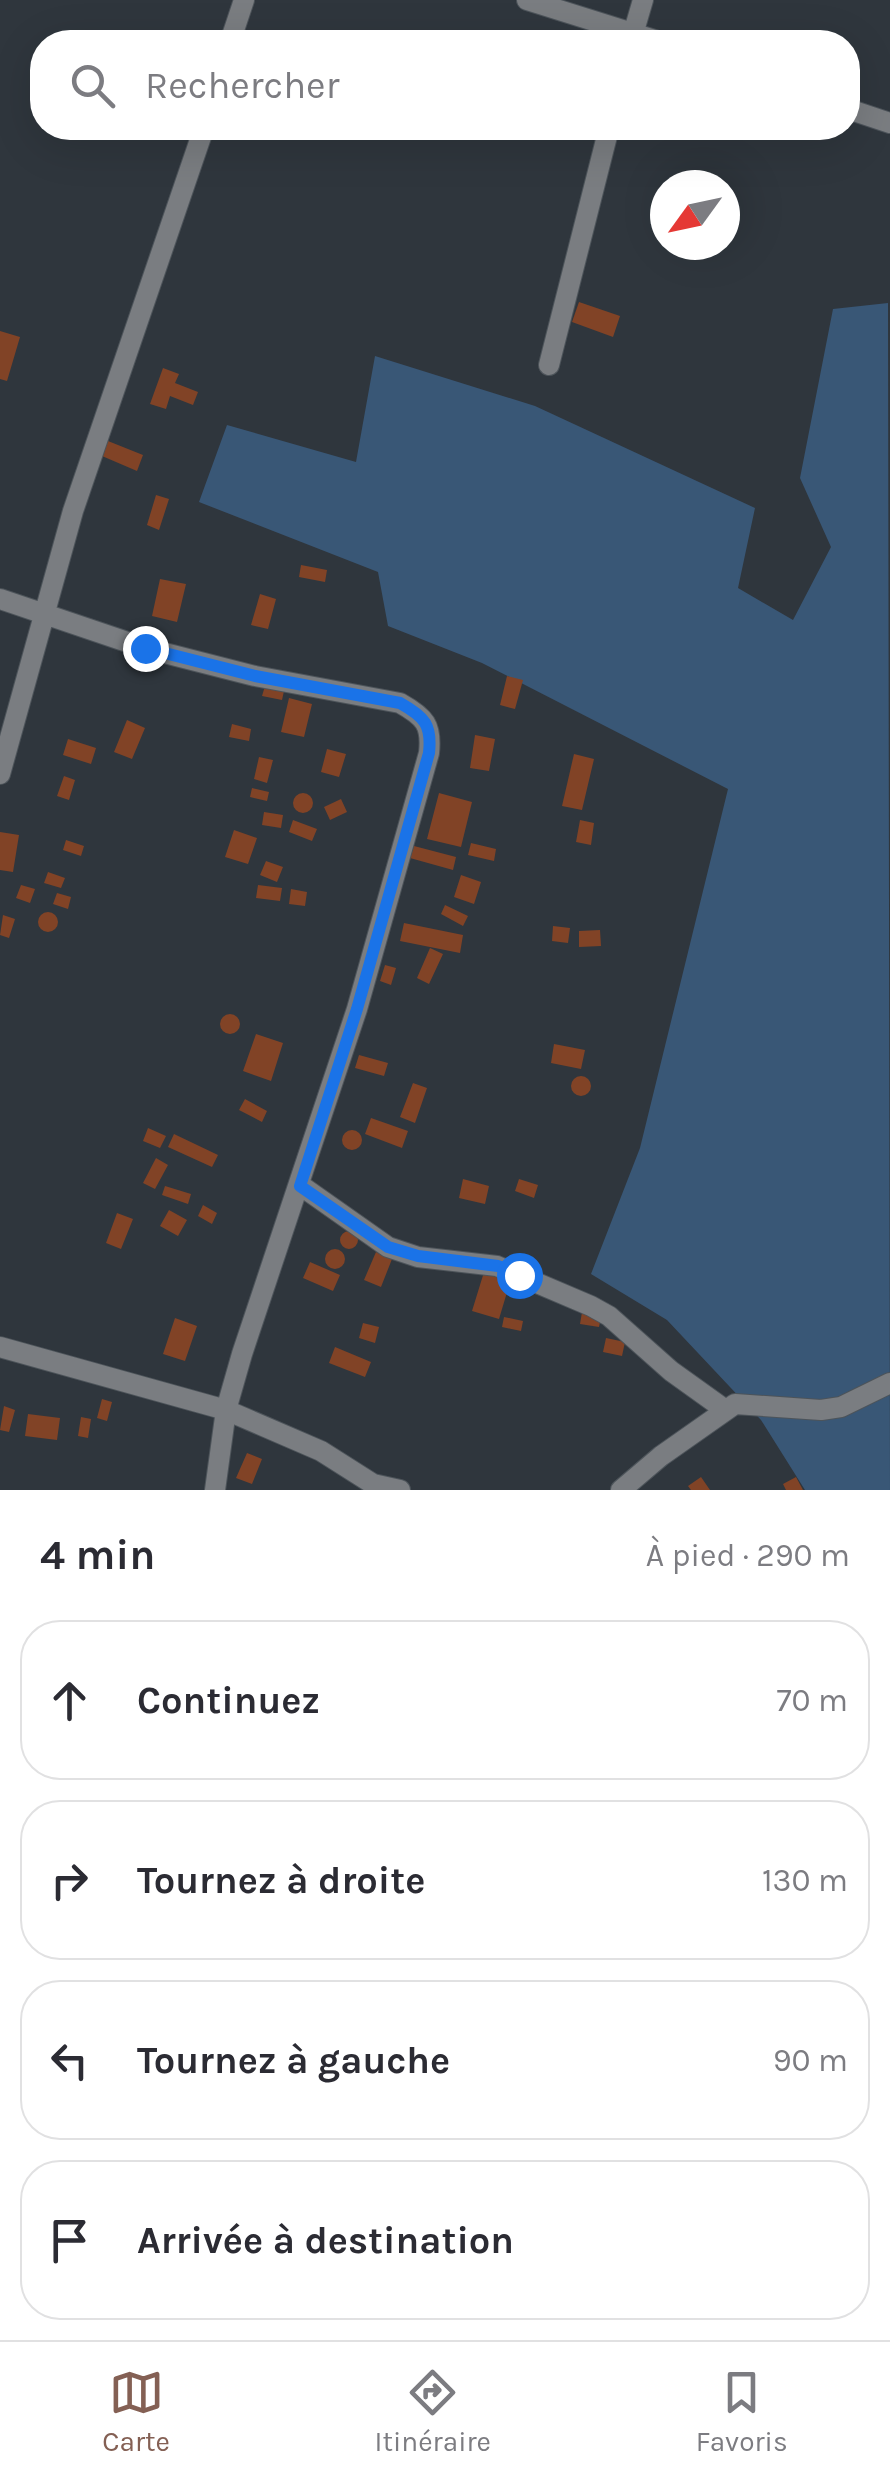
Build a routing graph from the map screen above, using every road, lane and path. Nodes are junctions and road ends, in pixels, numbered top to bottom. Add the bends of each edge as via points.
1 (244, 0) edge
2 (526, 0) edge
3 (643, 0) edge
4 (234, 30) edge
5 (612, 30) edge
6 (634, 30) edge
7 (860, 113) edge
8 (890, 123) edge
9 (200, 140) edge
10 (606, 140) edge
11 (550, 365) dead end
12 (0, 599) edge
13 (47, 614) junction
14 (0, 774) edge
15 (300, 1186) junction
16 (0, 1348) edge
17 (890, 1383) edge
18 (226, 1410) junction
19 (724, 1410) junction
20 (215, 1490) edge
21 (400, 1490) edge
22 (621, 1490) edge

1 - 4 street
2 - 5 street
3 - 6 street
7 - 8 street
9 - 13 street via 112,391
10 - 11 street
12 - 13 street
13 - 14 street
13 - 15 street via 255,676 400,703 431,730 357,1009
15 - 18 street
15 - 19 street via 388,1247 498,1266 592,1306
16 - 18 street
17 - 19 street via 841,1407 735,1404
18 - 20 street
18 - 21 street via 321,1451 373,1484
19 - 22 street

